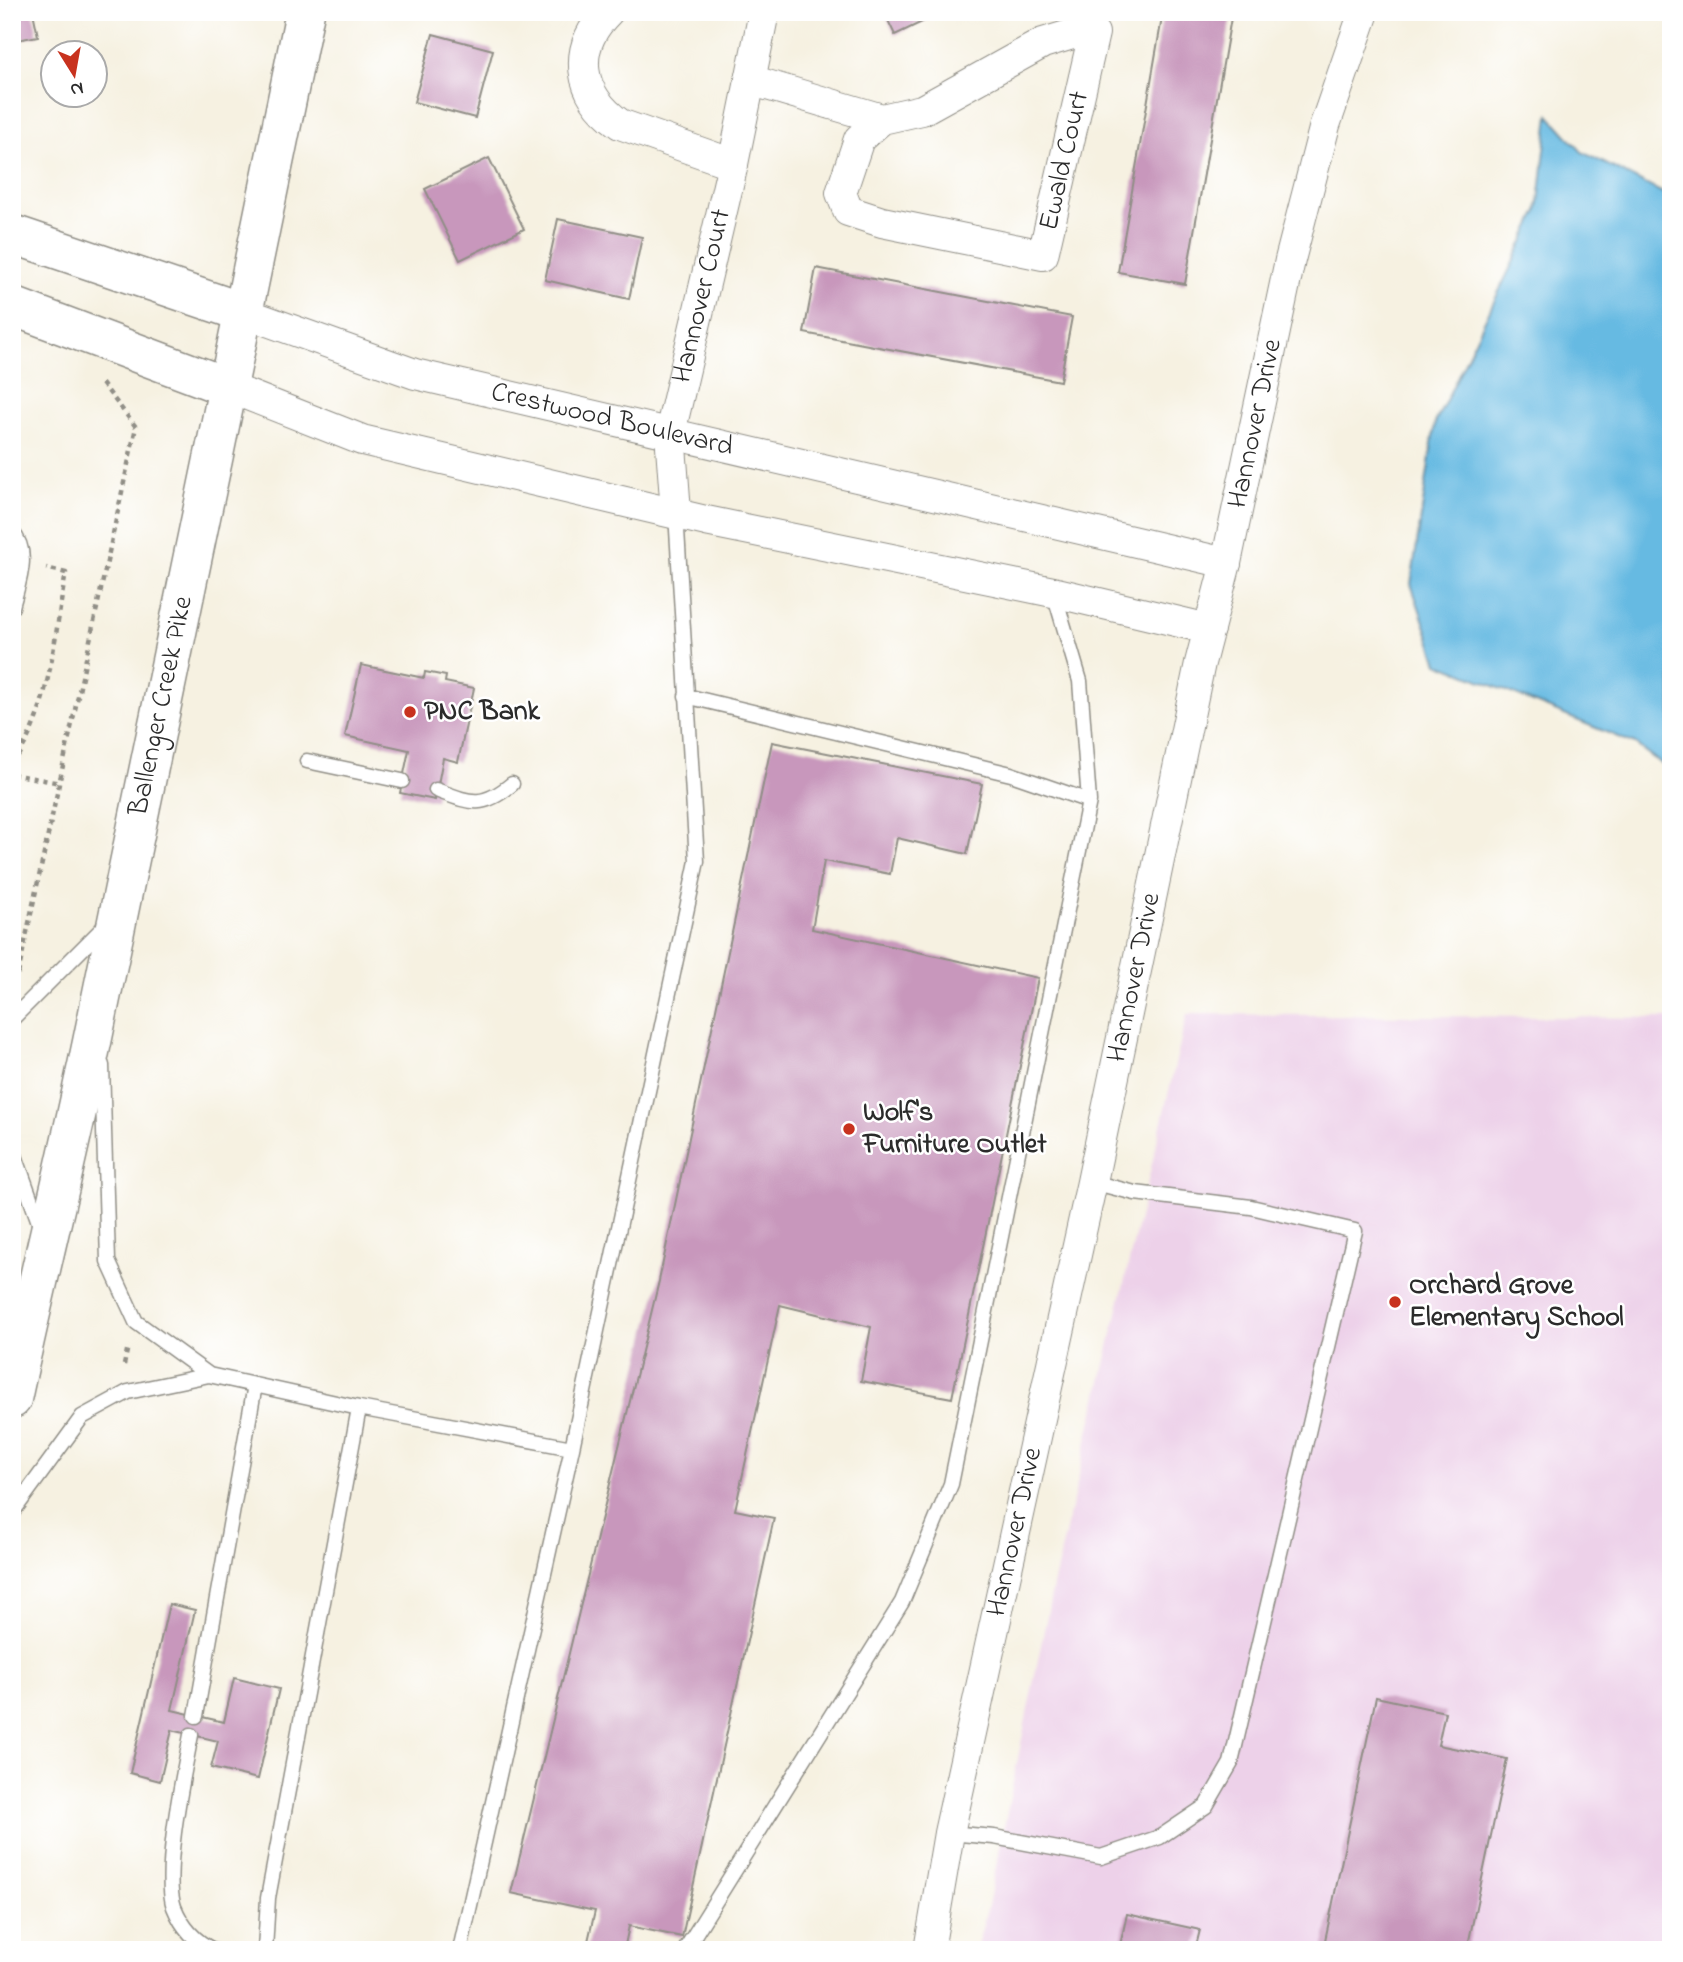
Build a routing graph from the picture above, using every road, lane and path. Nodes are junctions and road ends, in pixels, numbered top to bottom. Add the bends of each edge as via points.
1 (306, 12) edge
2 (608, 12) edge
3 (764, 12) edge
4 (1364, 12) edge
5 (750, 80) junction
6 (882, 119) junction
7 (733, 164) junction
8 (12, 234) edge
9 (12, 306) edge
10 (244, 313) junction
11 (95, 374) dead end
12 (230, 388) junction
13 (670, 433) junction
14 (676, 512) junction
15 (12, 532) edge
16 (23, 563) junction
17 (1226, 563) junction
18 (1053, 592) junction
19 (12, 607) edge
20 (1209, 629) junction
21 (686, 696) junction
22 (307, 761) dead end
23 (12, 764) edge
24 (12, 774) edge
25 (402, 780) dead end
26 (60, 783) junction
27 (512, 783) dead end
28 (436, 790) dead end
29 (1088, 801) junction
30 (116, 915) junction
31 (17, 981) dead end
32 (100, 1003) junction
33 (12, 1019) edge
34 (12, 1147) edge
35 (1092, 1182) junction
36 (46, 1241) junction
37 (129, 1342) dead end
38 (123, 1368) dead end
39 (209, 1375) junction
40 (255, 1385) junction
41 (12, 1399) edge
42 (359, 1408) junction
43 (572, 1448) junction
44 (12, 1513) edge
45 (196, 1716) dead end
46 (191, 1735) dead end
47 (949, 1833) junction
48 (213, 1950) edge
49 (265, 1950) edge
50 (460, 1950) edge
51 (685, 1950) edge
52 (929, 1950) edge

1 - 10 main road, Ballenger Creek Pike
2 - 7 street via 587,41 583,60 592,97 604,113 620,124
3 - 5 street, Hannover Court
4 - 17 street, Hannover Drive via 1325,125 1290,260
5 - 6 street, Ewald Court
5 - 7 street, Hannover Court
6 - 6 street, Ewald Court via 859,139 841,193 848,211 1043,256 1094,33 1043,43 922,110
7 - 13 street, Hannover Court
8 - 10 main road, Crestwood Boulevard
9 - 12 main road
10 - 12 main road, Ballenger Creek Pike
10 - 13 street, Crestwood Boulevard via 415,374
11 - 26 path via 136,427
12 - 14 street via 362,440
12 - 30 main road, Ballenger Creek Pike
13 - 14 street, Hannover Court
13 - 17 street, Crestwood Boulevard
14 - 18 street
14 - 21 lane
15 - 16 lane via 19,539
16 - 19 lane
16 - 23 path via 66,573 43,693 33,726
17 - 20 street, Hannover Drive
18 - 20 street
18 - 29 lane via 1080,681
20 - 35 street, Hannover Drive
21 - 29 lane via 1011,774
21 - 43 lane via 697,861
22 - 25 lane
24 - 26 path
26 - 31 path
27 - 28 lane via 479,804
29 - 51 lane via 951,1485 902,1602
30 - 32 main road, Ballenger Creek Pike
30 - 33 lane
32 - 36 main road, Ballenger Creek Pike
32 - 39 lane via 108,1261 136,1322
34 - 36 lane
35 - 47 street, Hannover Drive
35 - 47 lane via 1135,1193 1251,1207 1355,1231 1231,1763 1206,1806 1160,1837 1101,1857
36 - 41 main road, Ballenger Creek Pike
37 - 38 path
39 - 40 lane
39 - 44 lane via 128,1392 82,1417
40 - 42 lane
40 - 45 lane
42 - 43 lane
42 - 49 lane via 268,1898
43 - 50 lane
46 - 48 lane via 179,1796 174,1906 194,1941
47 - 52 street, Hannover Drive

